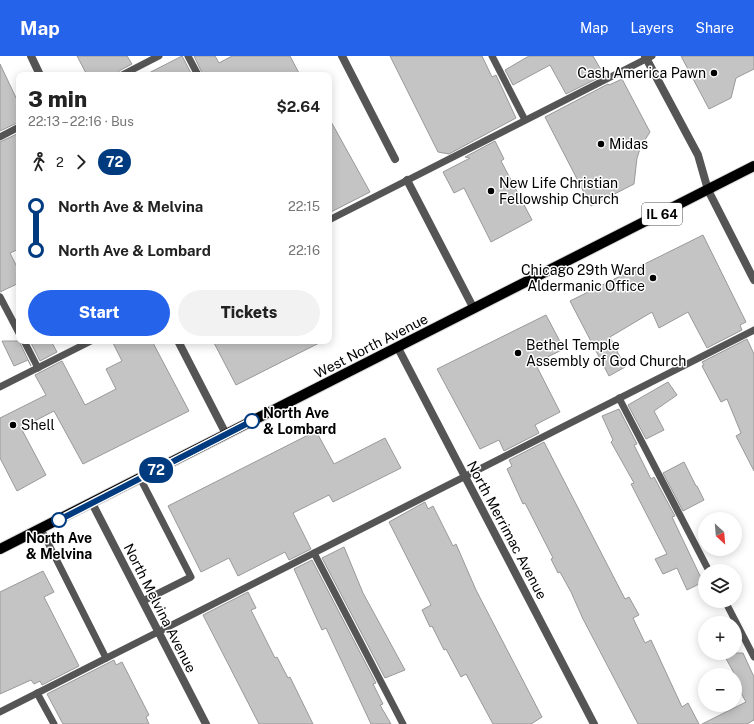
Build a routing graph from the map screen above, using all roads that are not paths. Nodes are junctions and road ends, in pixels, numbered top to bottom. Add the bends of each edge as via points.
1 (31, 56) edge
2 (159, 56) edge
3 (188, 56) edge
4 (342, 56) edge
5 (492, 56) edge
6 (648, 57) edge
7 (39, 72) edge
8 (128, 72) edge
9 (196, 72) edge
10 (525, 120) junction
11 (16, 129) edge
12 (0, 137) edge
13 (395, 159) dead end
14 (754, 166) edge
15 (408, 180) junction
16 (708, 190) junction
17 (332, 218) edge
18 (754, 280) edge
19 (0, 297) edge
20 (474, 309) junction
21 (16, 326) edge
22 (754, 330) edge
23 (26, 344) edge
24 (85, 344) edge
25 (180, 344) edge
26 (398, 348) junction
27 (38, 368) junction
28 (0, 388) edge
29 (619, 398) junction
30 (226, 434) junction
31 (464, 476) junction
32 (140, 478) junction
33 (92, 503) junction
34 (41, 528) junction
35 (0, 549) edge
36 (314, 553) junction
37 (705, 564) edge
38 (143, 601) junction
39 (729, 608) edge
40 (158, 632) junction
41 (106, 658) junction
42 (754, 658) edge
43 (37, 693) junction
44 (0, 712) edge
45 (54, 724) edge
46 (206, 724) edge
47 (403, 724) edge
48 (594, 724) edge

1 - 7 street
2 - 8 lane
3 - 9 lane
4 - 13 street
5 - 10 lane
6 - 10 lane
6 - 16 street via 698,155
10 - 15 lane
11 - 12 lane
14 - 16 main road, West North Avenue / IL 64
15 - 17 lane
15 - 20 street
16 - 18 street
16 - 20 main road, West North Avenue / IL 64
19 - 21 lane
20 - 26 main road, West North Avenue / IL 64
22 - 29 lane
23 - 27 lane
24 - 27 lane
25 - 30 street
26 - 30 main road, West North Avenue / IL 64
26 - 31 street, North Merrimac Avenue
27 - 28 lane
29 - 31 lane
29 - 37 lane
30 - 32 main road, West North Avenue / IL 64
31 - 36 lane
31 - 48 street, North Merrimac Avenue
32 - 33 main road, West North Avenue / IL 64
32 - 38 lane via 191,577
33 - 34 main road, West North Avenue / IL 64
33 - 38 street, North Melvina Avenue
34 - 35 main road, West North Avenue / IL 64
34 - 41 lane
36 - 40 lane
36 - 47 lane
38 - 40 street, North Melvina Avenue
39 - 42 lane
40 - 41 lane
40 - 46 street, North Melvina Avenue
41 - 43 lane
43 - 44 lane
43 - 45 lane

